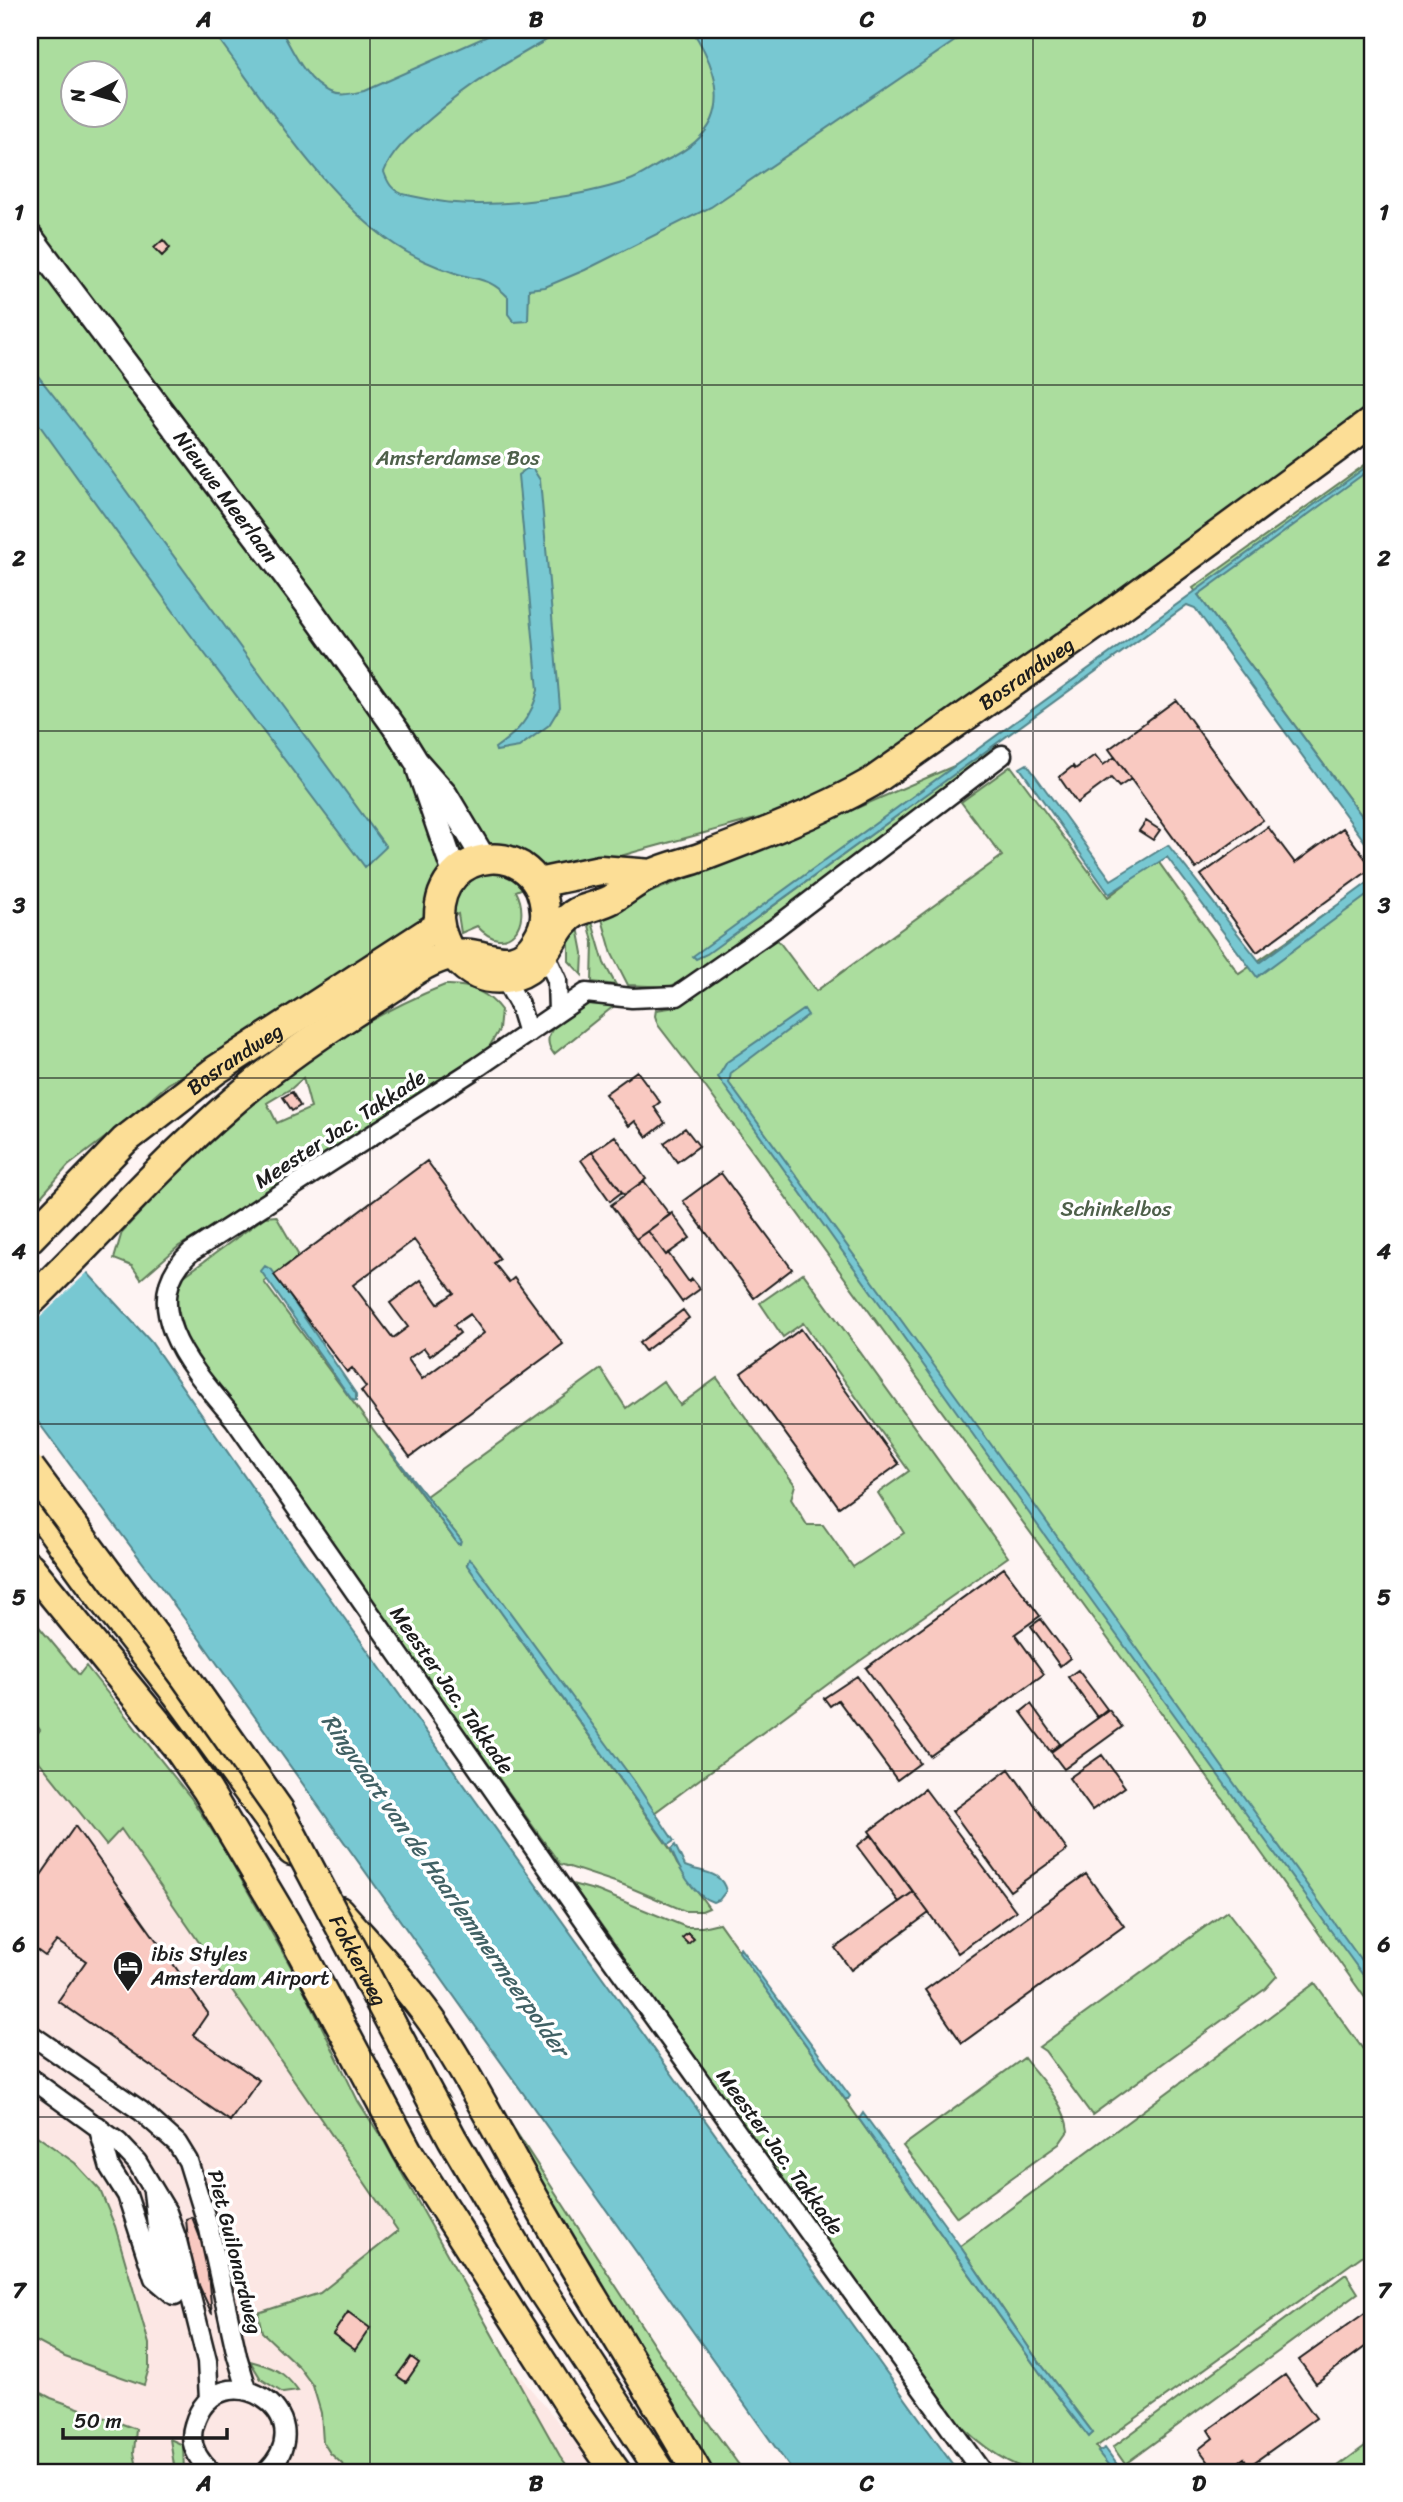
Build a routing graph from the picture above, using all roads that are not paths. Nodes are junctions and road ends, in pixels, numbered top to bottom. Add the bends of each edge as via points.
1 (30, 236) edge
2 (1373, 421) edge
3 (1002, 755) dead end
4 (416, 761) junction
5 (484, 859) junction
6 (454, 873) junction
7 (652, 874) junction
8 (538, 883) junction
9 (439, 925) junction
10 (547, 942) junction
11 (459, 961) junction
12 (504, 978) junction
13 (558, 1012) junction
14 (528, 1033) junction
15 (30, 1238) edge
16 (30, 1302) edge
17 (30, 1468) edge
18 (30, 1500) edge
19 (30, 1567) edge
20 (30, 2034) edge
21 (30, 2078) edge
22 (97, 2126) junction
23 (153, 2189) junction
24 (174, 2295) junction
25 (195, 2313) junction
26 (247, 2389) junction
27 (209, 2400) junction
28 (278, 2469) edge
29 (211, 2472) edge
30 (616, 2472) edge
31 (661, 2472) edge
32 (696, 2472) edge
33 (982, 2472) edge

1 - 4 street, Nieuwe Meerlaan via 306,603
2 - 7 main road, Bosrandweg via 872,782 751,838
3 - 13 street via 775,928 677,996 586,993
4 - 5 street, Nieuwe Meerlaan via 445,794
4 - 6 street, Nieuwe Meerlaan
5 - 6 main road
5 - 8 main road via 516,863
6 - 9 main road via 441,897
7 - 8 main road, Bosrandweg via 600,870
7 - 10 main road, Bosrandweg via 610,900 575,914
8 - 10 main road via 545,900 542,932
9 - 11 main road
9 - 15 main road, Bosrandweg via 216,1070 125,1140
10 - 11 main road via 521,957 502,961 466,952
10 - 12 main road via 529,968
10 - 13 street via 557,980
11 - 12 main road via 483,978
11 - 16 main road, Bosrandweg via 407,976 253,1084 164,1166
12 - 14 street
13 - 14 street, Meester Jac. Takkade
14 - 33 street, Meester Jac. Takkade via 191,1252 171,1275 166,1292 170,1327 601,1944
17 - 31 main road, Fokkerweg, bridge via 279,1810 452,2138 541,2289
18 - 32 main road via 280,1835 440,2033
19 - 30 main road via 177,1747 214,1801 286,1923 407,2150
20 - 26 street, Piet Guilonardweg via 141,2111 177,2143 188,2161 209,2229
21 - 22 street
22 - 23 street via 137,2162
22 - 24 street via 110,2168 127,2195 154,2278
23 - 24 street via 159,2242
23 - 25 street via 176,2237
24 - 25 street
25 - 27 street via 207,2361
26 - 27 street via 227,2390
26 - 28 street via 279,2412 285,2428
27 - 29 street via 192,2429 193,2446

